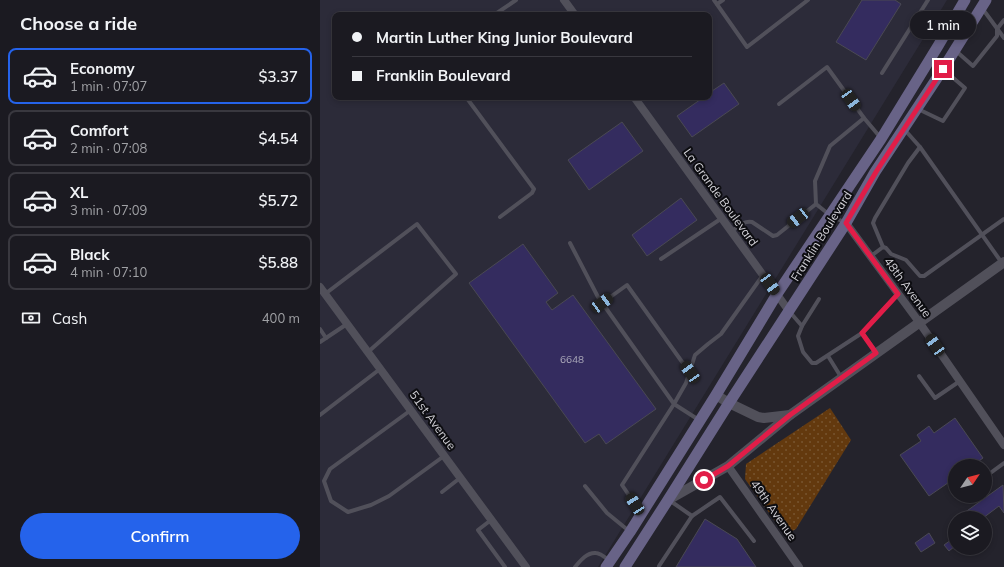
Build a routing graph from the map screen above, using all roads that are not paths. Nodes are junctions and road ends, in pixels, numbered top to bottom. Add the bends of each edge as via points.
1 (516, 0) edge
2 (564, 0) edge
3 (714, 0) edge
4 (723, 0) edge
5 (808, 0) edge
6 (928, 0) edge
7 (965, 0) edge
8 (984, 3) edge
9 (717, 4) junction
10 (498, 12) edge
11 (573, 12) edge
12 (1004, 20) edge
13 (998, 29) junction
14 (1004, 38) edge
15 (955, 50) junction
16 (943, 69) junction
17 (882, 73) dead end
18 (468, 100) edge
19 (636, 100) edge
20 (779, 104) dead end
21 (917, 109) junction
22 (864, 118) junction
23 (904, 129) junction
24 (881, 139) junction
25 (920, 147) junction
26 (816, 204) junction
27 (831, 216) junction
28 (500, 217) dead end
29 (722, 218) junction
30 (1004, 219) edge
31 (846, 223) junction
32 (732, 232) junction
33 (982, 235) junction
34 (570, 243) dead end
35 (883, 246) junction
36 (871, 256) junction
37 (661, 259) dead end
38 (1003, 262) edge
39 (763, 274) junction
40 (323, 290) edge
41 (777, 294) junction
42 (898, 294) junction
43 (819, 299) dead end
44 (602, 303) junction
45 (789, 310) junction
46 (919, 322) junction
47 (347, 324) junction
48 (802, 326) junction
49 (320, 329) edge
50 (862, 333) junction
51 (326, 338) junction
52 (320, 342) edge
53 (368, 352) junction
54 (876, 353) junction
55 (828, 356) junction
56 (380, 369) junction
57 (690, 372) junction
58 (919, 376) dead end
59 (842, 377) junction
60 (960, 380) junction
61 (716, 395) junction
62 (729, 403) junction
63 (674, 404) junction
64 (411, 410) junction
65 (320, 415) edge
66 (790, 415) junction
67 (700, 421) junction
68 (1004, 445) edge
69 (445, 456) junction
70 (1004, 464) edge
71 (728, 466) junction
72 (992, 472) edge
73 (461, 478) junction
74 (585, 486) dead end
75 (442, 492) dead end
76 (668, 500) junction
77 (641, 514) junction
78 (692, 516) junction
79 (492, 520) junction
80 (630, 532) junction
81 (754, 541) dead end
82 (619, 566) edge
83 (659, 566) dead end
84 (505, 567) edge
85 (526, 567) edge
86 (575, 567) edge
87 (799, 567) edge

1 - 10 lane
2 - 11 street
3 - 9 lane
4 - 9 lane
5 - 9 lane via 747,47
6 - 17 lane
7 - 24 main road, Franklin Boulevard
8 - 13 lane
8 - 15 main road, Franklin Boulevard
12 - 13 lane
13 - 14 lane
13 - 15 lane via 997,36 973,66
15 - 16 main road, Franklin Boulevard
16 - 21 main road, Franklin Boulevard
16 - 21 lane via 965,88 943,121
18 - 28 lane via 534,190
19 - 29 street, La Grande Boulevard
20 - 22 lane via 827,67
21 - 23 main road, Franklin Boulevard
22 - 24 lane
22 - 26 lane via 830,146 815,181
23 - 25 lane
23 - 31 main road, Franklin Boulevard
24 - 27 main road, Franklin Boulevard
25 - 33 lane
25 - 35 lane via 873,223
26 - 27 lane
26 - 32 lane via 773,236 748,221
27 - 31 lane
27 - 41 main road, Franklin Boulevard
29 - 32 street, La Grande Boulevard
29 - 37 lane
30 - 33 lane
31 - 36 street, 48th Avenue
31 - 45 main road, Franklin Boulevard
32 - 39 street, La Grande Boulevard
33 - 35 lane via 924,276 920,276 906,260 891,254
33 - 38 lane
34 - 44 lane
35 - 36 lane
36 - 42 street, 48th Avenue
38 - 46 street
39 - 41 street, La Grande Boulevard
39 - 57 lane via 722,334 695,355
40 - 47 street, 51st Avenue
40 - 53 lane via 418,224 456,274
41 - 45 street, La Grande Boulevard
41 - 61 main road, Franklin Boulevard
42 - 46 street, 48th Avenue
42 - 50 lane
43 - 48 lane
44 - 57 lane via 627,285
44 - 63 lane
45 - 48 lane
45 - 62 main road, Franklin Boulevard
46 - 54 street
46 - 60 street, 48th Avenue
47 - 51 lane
47 - 53 street, 51st Avenue
48 - 55 lane via 798,336 803,352 812,363 816,364
49 - 51 lane
50 - 54 lane
50 - 55 lane
51 - 52 lane
53 - 56 street, 51st Avenue
54 - 59 street
55 - 59 lane
56 - 64 street, 51st Avenue
56 - 65 lane
57 - 63 lane
58 - 60 lane via 935,398
59 - 66 street
60 - 68 street, 48th Avenue
61 - 62 street
61 - 67 main road, Franklin Boulevard
62 - 66 street via 758,417
62 - 76 main road, Franklin Boulevard
63 - 67 lane
63 - 77 lane via 622,484
64 - 69 street, 51st Avenue
64 - 69 lane via 330,469 324,481 332,501 348,512 371,505 389,496
66 - 71 street
67 - 77 main road, Franklin Boulevard
69 - 73 street, 51st Avenue
70 - 72 lane
71 - 76 street
71 - 87 street, 49th Avenue
73 - 75 lane
73 - 79 street, 51st Avenue
74 - 80 lane via 607,513
76 - 78 lane
76 - 82 main road, Franklin Boulevard
77 - 80 main road, Franklin Boulevard
77 - 82 main road via 641,528
78 - 81 lane via 720,497
78 - 83 lane
79 - 84 lane via 478,530
79 - 85 street, 51st Avenue
80 - 82 main road, Franklin Boulevard
82 - 86 lane via 597,553 592,553

